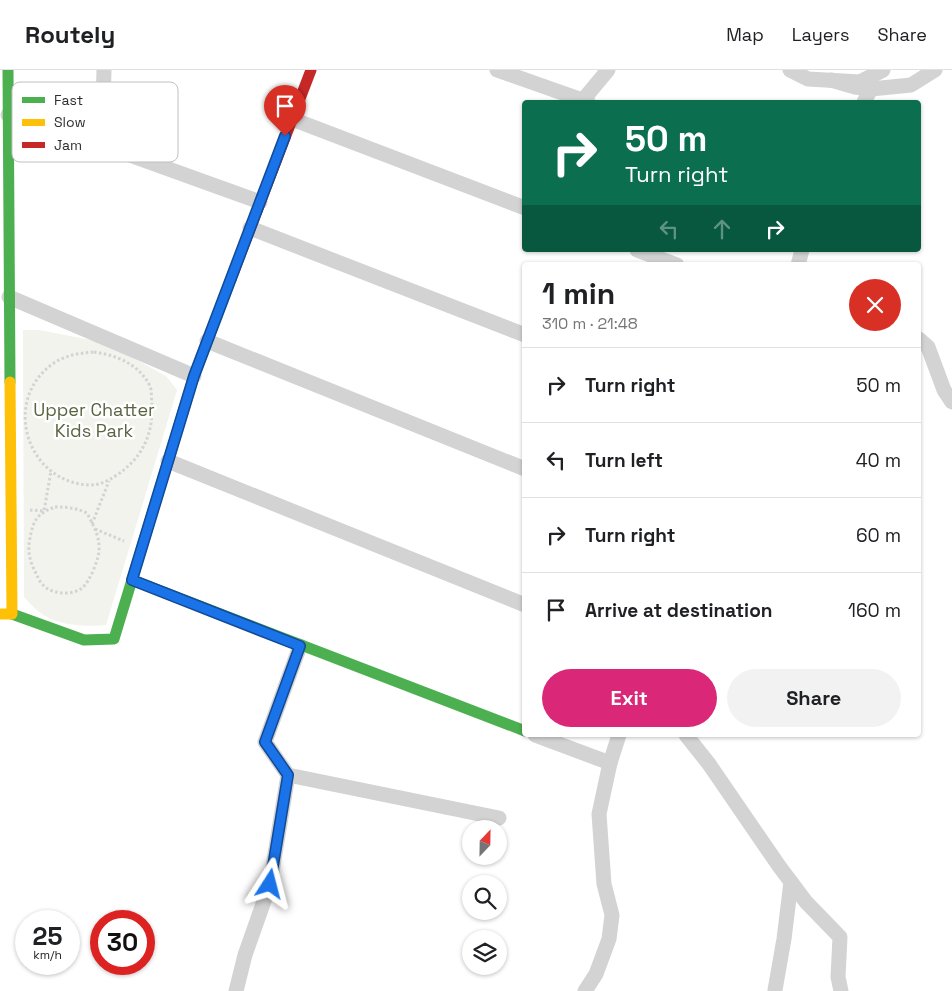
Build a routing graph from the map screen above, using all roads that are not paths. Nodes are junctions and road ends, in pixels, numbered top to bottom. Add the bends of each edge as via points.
1 (8, 70) edge
2 (312, 70) edge
3 (497, 70) edge
4 (608, 70) edge
5 (790, 70) edge
6 (884, 70) edge
7 (936, 70) edge
8 (831, 80) junction
9 (872, 89) junction
10 (580, 100) edge
11 (586, 100) edge
12 (865, 100) edge
13 (8, 115) junction
14 (12, 116) edge
15 (292, 119) junction
16 (149, 162) edge
17 (260, 202) junction
18 (522, 207) edge
19 (250, 228) junction
20 (642, 252) edge
21 (669, 262) edge
22 (9, 297) junction
23 (522, 334) edge
24 (207, 341) junction
25 (921, 341) edge
26 (194, 376) junction
27 (952, 402) edge
28 (168, 462) junction
29 (522, 468) edge
30 (132, 580) junction
31 (522, 604) edge
32 (6, 614) edge
33 (300, 646) junction
34 (522, 730) edge
35 (540, 737) edge
36 (618, 737) edge
37 (688, 737) edge
38 (610, 763) junction
39 (288, 775) junction
40 (499, 818) dead end
41 (791, 882) junction
42 (775, 990) edge
43 (236, 991) edge
44 (585, 991) edge
45 (841, 991) edge

1 - 13 street
2 - 15 street
3 - 10 street
4 - 11 street
5 - 8 street via 808,79
6 - 8 street via 860,82
7 - 9 street via 911,85
8 - 9 street
9 - 12 street
13 - 14 street
13 - 22 street
15 - 17 street
15 - 18 street
16 - 17 street
17 - 19 street
19 - 23 street
19 - 24 street
20 - 21 street
22 - 26 street
22 - 32 street via 11,508
24 - 26 street
24 - 29 street
25 - 27 street via 928,347 944,390
26 - 28 street
28 - 30 street
28 - 31 street
30 - 32 street via 114,638 84,640
30 - 33 street
33 - 34 street
33 - 39 street via 265,742
35 - 38 street
36 - 38 street
37 - 41 street
38 - 44 street via 599,814 604,884 612,915 609,939 596,974
39 - 40 street
39 - 43 street via 270,884
41 - 42 street
41 - 45 street via 840,937 838,977

